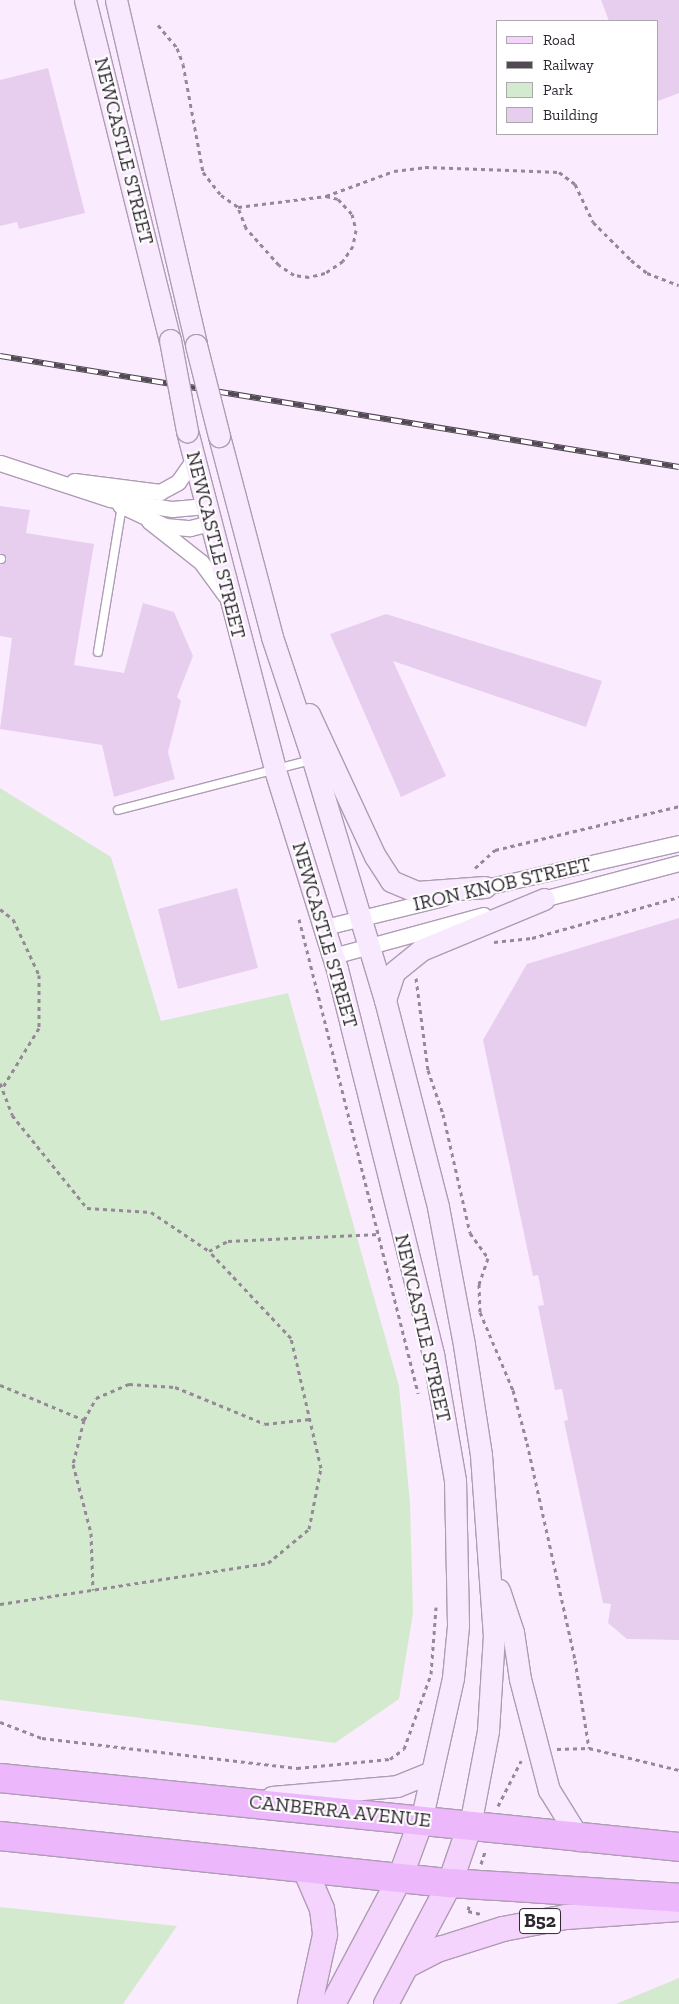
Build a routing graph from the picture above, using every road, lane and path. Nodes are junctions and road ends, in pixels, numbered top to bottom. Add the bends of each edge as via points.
1 (86, 0) edge
2 (116, 0) edge
3 (158, 25) dead end
4 (326, 196) junction
5 (238, 207) junction
6 (679, 285) edge
7 (194, 459) junction
8 (0, 463) edge
9 (53, 479) junction
10 (116, 503) junction
11 (236, 508) junction
12 (208, 514) junction
13 (149, 521) junction
14 (229, 601) junction
15 (272, 637) junction
16 (98, 652) dead end
17 (313, 760) junction
18 (275, 770) junction
19 (679, 806) edge
20 (118, 810) dead end
21 (679, 843) edge
22 (679, 863) edge
23 (479, 879) junction
24 (679, 897) edge
25 (544, 899) junction
26 (0, 909) edge
27 (296, 909) dead end
28 (360, 917) junction
29 (325, 927) junction
30 (488, 942) dead end
31 (369, 946) junction
32 (333, 956) junction
33 (415, 971) dead end
34 (385, 1000) junction
35 (0, 1083) edge
36 (3, 1088) junction
37 (380, 1234) junction
38 (209, 1251) junction
39 (0, 1385) edge
40 (419, 1397) dead end
41 (310, 1419) junction
42 (84, 1420) junction
43 (492, 1569) junction
44 (93, 1590) junction
45 (437, 1598) dead end
46 (0, 1604) edge
47 (0, 1722) edge
48 (565, 1748) dead end
49 (589, 1748) junction
50 (521, 1760) dead end
51 (679, 1770) edge
52 (432, 1772) junction
53 (0, 1778) edge
54 (240, 1800) junction
55 (421, 1820) junction
56 (481, 1827) junction
57 (0, 1836) edge
58 (580, 1840) junction
59 (679, 1847) edge
60 (304, 1867) junction
61 (400, 1878) junction
62 (462, 1884) junction
63 (679, 1898) edge
64 (679, 1909) edge
65 (468, 1911) dead end
66 (408, 1965) junction
67 (310, 2004) edge
68 (333, 2004) edge
69 (386, 2004) edge

1 - 7 main road, NEWCASTLE STREET, bridge via 170,340
2 - 11 main road, NEWCASTLE STREET, bridge
3 - 5 path via 177,48 183,64 203,172 221,195
4 - 5 path
4 - 5 path via 338,199 352,214 356,230 354,246 344,261 309,277 294,274 279,265 246,228
4 - 6 path via 394,171 426,167 558,172 575,184 593,222 631,260 647,273
7 - 9 street via 178,482 160,492
7 - 12 main road, NEWCASTLE STREET
8 - 9 street
9 - 10 street
10 - 12 street
10 - 13 street
10 - 16 lane
11 - 12 main road
11 - 15 main road, NEWCASTLE STREET
12 - 13 street via 178,528
12 - 14 main road, NEWCASTLE STREET
13 - 14 street via 201,562
14 - 18 main road, NEWCASTLE STREET
15 - 17 main road, NEWCASTLE STREET
15 - 23 main road via 375,856 391,881 417,892
17 - 18 lane
17 - 28 main road, NEWCASTLE STREET
18 - 20 lane
18 - 29 main road, NEWCASTLE STREET
19 - 23 path via 495,850
21 - 23 street, IRON KNOB STREET
22 - 25 street, IRON KNOB STREET
23 - 28 street, IRON KNOB STREET
24 - 30 path via 532,938
25 - 31 street, IRON KNOB STREET
25 - 34 main road via 421,950 394,972
26 - 36 path via 13,919 39,975 39,1028
27 - 37 path
28 - 29 street, IRON KNOB STREET
28 - 31 main road, NEWCASTLE STREET
29 - 32 main road, NEWCASTLE STREET
31 - 32 street, IRON KNOB STREET
31 - 34 main road, NEWCASTLE STREET
32 - 52 main road, NEWCASTLE STREET via 433,1354 454,1480 458,1626 453,1678
33 - 49 path via 428,1070 443,1114 470,1233 488,1258 479,1284 480,1312 513,1390 527,1443 575,1660
34 - 43 main road, NEWCASTLE STREET via 438,1207 481,1455
35 - 36 path
36 - 38 path via 12,1115 87,1208 151,1212
37 - 38 path via 228,1241
37 - 40 path
38 - 41 path via 291,1338
39 - 42 path
41 - 42 path via 265,1424 175,1388 130,1384 96,1398
41 - 44 path via 321,1468 309,1529 268,1563
42 - 44 path via 72,1464 91,1533
43 - 56 main road, NEWCASTLE STREET via 494,1635
43 - 58 main road via 514,1632 520,1679 550,1790
44 - 46 path
45 - 47 path via 431,1674 404,1749 390,1759 296,1768 42,1738
48 - 49 path
49 - 51 path
50 - 56 path via 499,1802
52 - 54 main road via 397,1786
52 - 55 main road, NEWCASTLE STREET
53 - 54 highway, CANBERRA AVENUE
54 - 55 highway, CANBERRA AVENUE
55 - 56 highway, CANBERRA AVENUE
55 - 61 main road, NEWCASTLE STREET
56 - 58 highway, CANBERRA AVENUE
56 - 62 main road
56 - 62 path
57 - 60 highway
58 - 59 highway, CANBERRA AVENUE
60 - 61 highway
60 - 67 main road via 322,1909 324,1935
61 - 62 highway
61 - 68 main road, NEWCASTLE STREET
62 - 63 highway
62 - 65 path
62 - 66 main road
64 - 66 main road, B52 via 566,1916 503,1928 440,1949
66 - 69 main road

